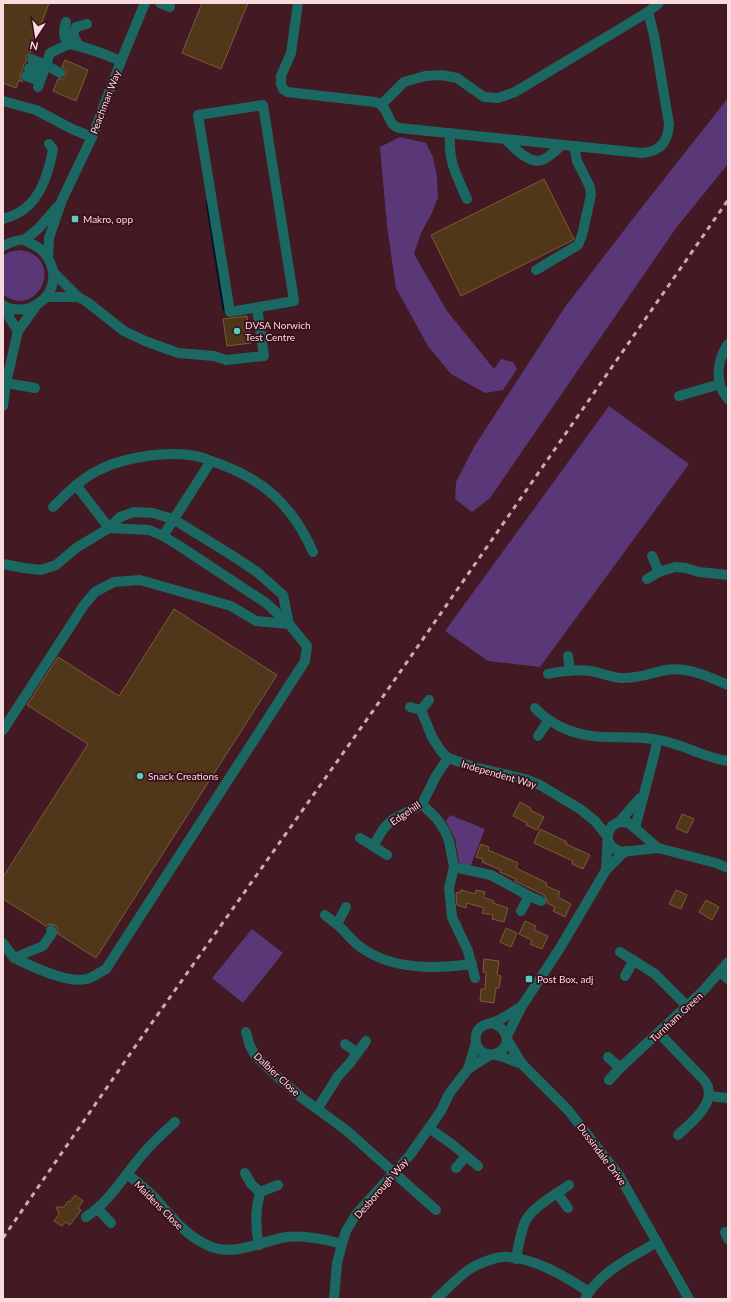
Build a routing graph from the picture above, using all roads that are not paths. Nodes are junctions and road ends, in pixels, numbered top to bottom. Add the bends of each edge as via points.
1 (145, 3) edge
2 (298, 3) edge
3 (659, 3) edge
4 (648, 12) junction
5 (66, 22) dead end
6 (87, 24) dead end
7 (74, 45) junction
8 (121, 61) junction
9 (60, 74) dead end
10 (42, 77) junction
11 (3, 101) edge
12 (381, 105) junction
13 (450, 133) junction
14 (92, 137) junction
15 (505, 139) junction
16 (49, 144) dead end
17 (562, 145) junction
18 (574, 146) junction
19 (467, 199) dead end
20 (62, 200) junction
21 (3, 219) edge
22 (24, 240) junction
23 (3, 246) edge
24 (48, 257) junction
25 (536, 270) dead end
26 (54, 273) junction
27 (46, 297) junction
28 (78, 297) junction
29 (5, 306) edge
30 (36, 306) junction
31 (257, 308) junction
32 (18, 331) junction
33 (728, 344) edge
34 (6, 384) junction
35 (720, 384) junction
36 (35, 388) dead end
37 (679, 396) dead end
38 (728, 399) edge
39 (3, 406) edge
40 (211, 461) junction
41 (76, 485) junction
42 (53, 507) dead end
43 (173, 519) junction
44 (109, 528) junction
45 (163, 536) junction
46 (312, 552) dead end
47 (652, 556) dead end
48 (3, 564) edge
49 (659, 572) junction
50 (728, 575) edge
51 (647, 579) dead end
52 (289, 624) junction
53 (568, 656) dead end
54 (570, 671) junction
55 (552, 673) dead end
56 (728, 685) edge
57 (429, 700) dead end
58 (410, 707) dead end
59 (535, 708) dead end
60 (421, 710) junction
61 (548, 720) junction
62 (3, 730) edge
63 (538, 736) dead end
64 (657, 740) junction
65 (448, 758) junction
66 (728, 762) edge
67 (643, 795) junction
68 (422, 804) junction
69 (595, 821) junction
70 (617, 823) junction
71 (635, 829) junction
72 (360, 838) dead end
73 (608, 839) junction
74 (373, 846) junction
75 (658, 848) junction
76 (627, 851) junction
77 (387, 855) dead end
78 (454, 867) junction
79 (728, 868) edge
80 (606, 870) junction
81 (529, 896) junction
82 (541, 901) dead end
83 (346, 907) dead end
84 (521, 911) dead end
85 (325, 915) dead end
86 (337, 924) junction
87 (51, 930) dead end
88 (3, 943) edge
89 (620, 952) dead end
90 (14, 958) junction
91 (634, 960) junction
92 (728, 962) edge
93 (472, 964) junction
94 (625, 976) dead end
95 (724, 976) edge
96 (475, 978) dead end
97 (522, 1006) junction
98 (688, 1006) junction
99 (491, 1023) junction
100 (246, 1032) dead end
101 (658, 1033) junction
102 (507, 1037) junction
103 (366, 1041) dead end
104 (476, 1043) junction
105 (345, 1044) dead end
106 (357, 1053) junction
107 (492, 1055) junction
108 (608, 1057) dead end
109 (522, 1064) junction
110 (620, 1068) junction
111 (468, 1070) junction
112 (610, 1080) dead end
113 (709, 1096) junction
114 (727, 1098) edge
115 (318, 1108) junction
116 (176, 1122) dead end
117 (429, 1128) junction
118 (678, 1135) dead end
119 (466, 1156) junction
120 (478, 1166) dead end
121 (456, 1168) dead end
122 (245, 1173) dead end
123 (393, 1173) junction
124 (127, 1174) junction
125 (569, 1184) dead end
126 (278, 1185) dead end
127 (260, 1192) junction
128 (557, 1193) junction
129 (568, 1208) dead end
130 (98, 1209) junction
131 (436, 1210) dead end
132 (86, 1216) dead end
133 (111, 1223) dead end
134 (657, 1242) junction
135 (342, 1244) junction
136 (259, 1245) junction
137 (516, 1259) junction
138 (587, 1295) edge
139 (334, 1299) edge
140 (436, 1299) edge
141 (689, 1299) edge

1 - 8 street, Peachman Way
2 - 12 street via 291,53 281,76 283,89 287,92 362,100
3 - 4 street
4 - 12 street via 515,92 498,98 484,97 457,78 442,75 425,76 404,82
4 - 18 street via 669,124 665,141 650,153
5 - 7 street via 64,38
6 - 7 street via 76,27
7 - 8 street
7 - 10 street via 50,53
8 - 14 street, Peachman Way
9 - 10 street
10 - 10 street via 29,68
11 - 14 street via 36,110
12 - 13 street via 395,126
13 - 15 street
13 - 19 street via 451,162
14 - 20 street, Peachman Way
15 - 17 street
15 - 17 street via 517,151 538,162
16 - 21 street via 53,149 52,157 38,193 19,213
17 - 18 street
18 - 25 street via 577,161 590,187 591,195 582,235 578,245
20 - 22 street, Peachman Way via 48,218
20 - 24 street, Peachman Way via 48,238
22 - 23 street, Peachman Way
22 - 24 street, Peachman Way via 37,246
24 - 26 street, Peachman Way
26 - 27 street
26 - 28 street
27 - 28 street
27 - 30 street
28 - 31 street via 124,331 145,341 178,353 214,356 226,360 264,356
29 - 30 street via 21,310
29 - 32 street
30 - 32 street
31 - 31 street via 230,312 198,115 263,105 294,301
32 - 34 street
33 - 35 street via 719,365
34 - 36 street
34 - 39 street
35 - 37 street
35 - 38 street
40 - 41 street via 172,454 148,456 99,470
40 - 43 street
40 - 46 street via 244,474 280,500 305,534
41 - 42 street
41 - 44 street
43 - 44 street via 153,513 134,512 120,517
43 - 45 street
43 - 52 street via 257,572 283,595
44 - 45 street via 149,530
44 - 48 street via 76,548 56,565 40,570
45 - 52 street via 266,603
47 - 49 street
49 - 50 street via 675,567
49 - 51 street
52 - 62 street via 256,621 231,606 140,580 114,582 95,592 84,605
52 - 90 street via 307,646 305,661 106,969 86,979 67,979
53 - 54 street
54 - 55 street
54 - 56 street via 591,671 621,678 635,678 667,670 683,670
57 - 60 street
58 - 60 street
59 - 61 street
60 - 65 street, Independent Way via 432,737
61 - 63 street
61 - 64 street via 579,734 595,737
64 - 66 street
64 - 67 street
65 - 68 street, Edgehill
65 - 69 street, Independent Way via 531,781
67 - 70 street
67 - 71 street
68 - 74 street, Edgehill via 392,820
68 - 78 street via 445,831 452,850
69 - 70 street, Independent Way
69 - 73 street, Independent Way
70 - 71 street via 629,823
70 - 73 street via 609,830
71 - 75 street
71 - 76 street via 637,842
72 - 74 street
73 - 76 street via 610,845 617,850
73 - 80 street
74 - 77 street
75 - 76 street
75 - 79 street
76 - 80 street
78 - 81 street via 491,875
78 - 93 street via 450,888 452,917
80 - 97 street
81 - 82 street
81 - 84 street
83 - 86 street
85 - 86 street
86 - 93 street via 361,947 385,960 437,967
87 - 90 street via 52,933 43,946
88 - 90 street
89 - 91 street
91 - 94 street
91 - 98 street via 655,974
92 - 95 street, Turnham Green
93 - 96 street
95 - 98 street, Turnham Green
97 - 99 street
97 - 102 street
98 - 101 street, Turnham Green
99 - 102 street, Dussindale Drive via 502,1028
99 - 104 street via 478,1030
100 - 115 street, Dalbier Close via 254,1055 302,1098
101 - 110 street, Turnham Green
101 - 113 street via 703,1079 708,1087
102 - 107 street via 505,1047
102 - 109 street, Dussindale Drive
103 - 106 street
104 - 107 street, Dussindale Drive via 481,1051
104 - 111 street, Desborough Way
105 - 106 street
106 - 115 street via 338,1076
107 - 109 street, Dussindale Drive
107 - 111 street, Desborough Way
108 - 110 street
109 - 134 street, Dussindale Drive via 568,1110 619,1175
110 - 112 street, Turnham Green
111 - 117 street, Desborough Way via 449,1094
113 - 114 street
113 - 118 street via 701,1111
115 - 123 street, Dalbier Close
116 - 124 street, Maidens Close via 143,1154
117 - 119 street
117 - 123 street, Desborough Way via 410,1155
119 - 120 street
119 - 121 street
122 - 127 street via 251,1184
123 - 131 street, Dalbier Close
123 - 135 street, Desborough Way via 357,1213 346,1231
124 - 130 street, Maidens Close
124 - 136 street, Maidens Close via 152,1195 176,1224 193,1238 221,1250 237,1250
125 - 128 street
126 - 127 street
127 - 136 street via 255,1220
128 - 129 street
128 - 137 street via 532,1211 525,1222
130 - 132 street, Maidens Close
130 - 133 street
134 - 138 street via 614,1267
134 - 141 street, Dussindale Drive
135 - 136 street, Maidens Close via 302,1236
135 - 139 street, Desborough Way
137 - 138 street via 559,1273
137 - 140 street via 502,1257 472,1268

